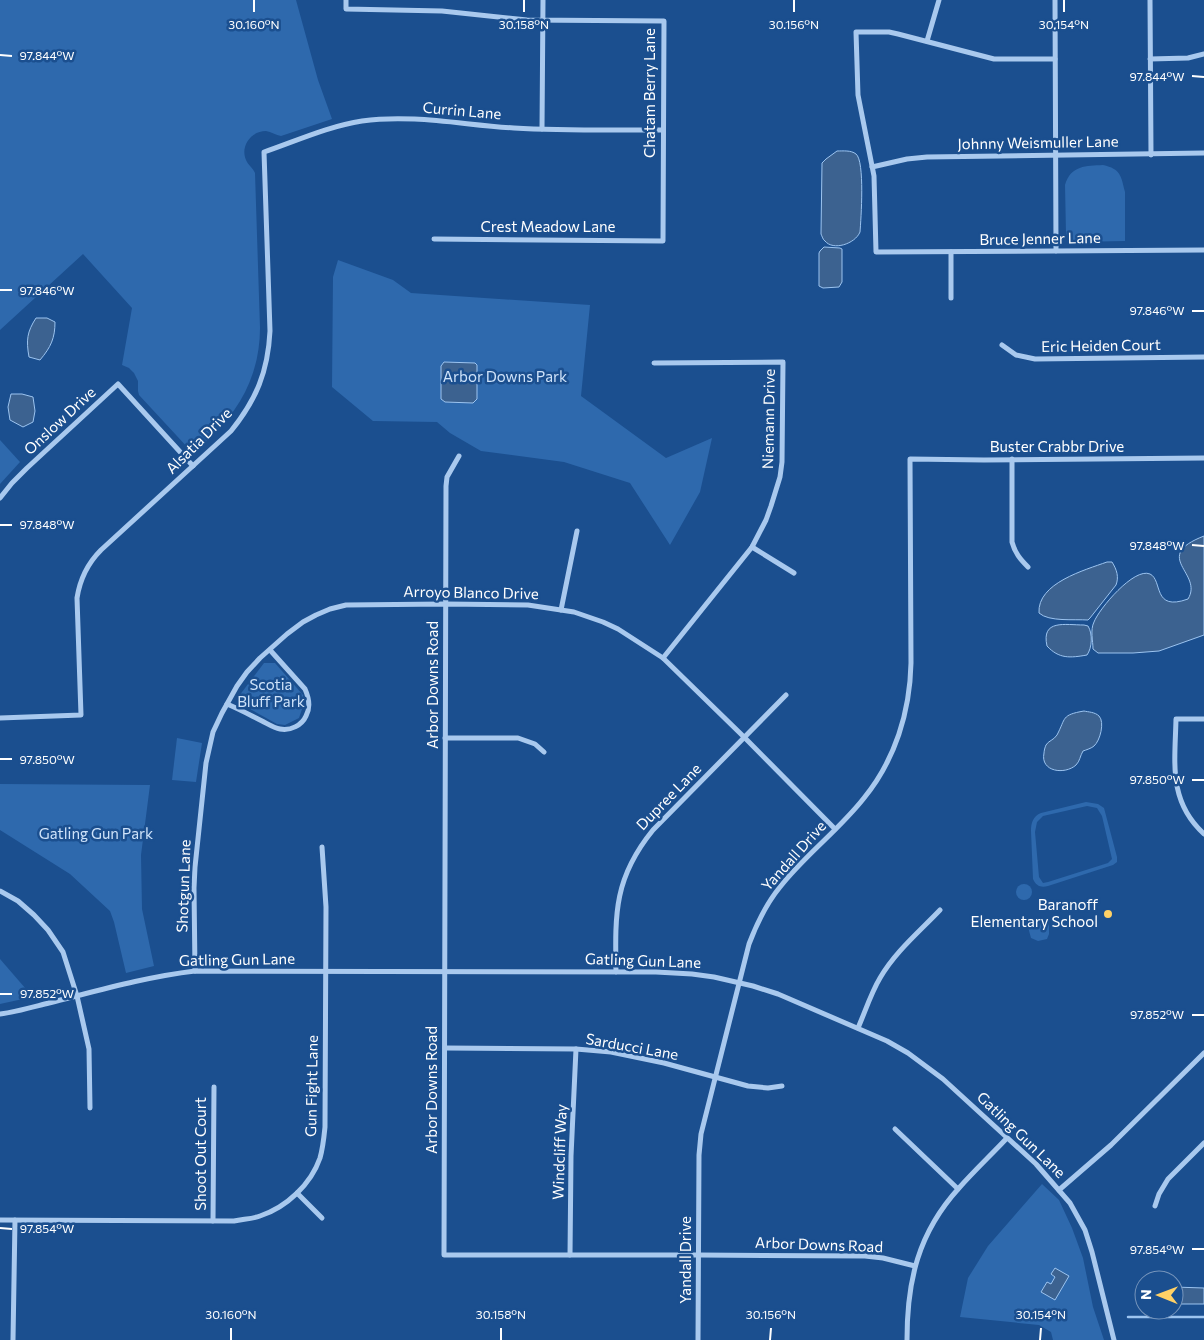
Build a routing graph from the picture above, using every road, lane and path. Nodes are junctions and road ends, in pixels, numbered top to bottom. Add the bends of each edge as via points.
1 (346, 0) edge
2 (543, 0) edge
3 (938, 0) edge
4 (1054, 0) edge
5 (1150, 0) edge
6 (543, 21) junction
7 (927, 41) junction
8 (1204, 54) edge
9 (1150, 58) junction
10 (1055, 59) junction
11 (542, 130) junction
12 (663, 130) junction
13 (264, 152) joint
14 (1204, 154) edge
15 (1056, 155) junction
16 (1151, 155) junction
17 (872, 167) junction
18 (434, 239) dead end
19 (662, 240) joint
20 (1204, 250) edge
21 (1056, 251) junction
22 (951, 252) junction
23 (951, 298) dead end
24 (1002, 345) dead end
25 (1204, 357) edge
26 (654, 363) dead end
27 (459, 456) dead end
28 (1204, 458) edge
29 (910, 459) joint
30 (1012, 459) junction
31 (193, 466) junction
32 (0, 498) edge
33 (577, 532) dead end
34 (752, 547) junction
35 (1028, 567) dead end
36 (794, 574) dead end
37 (445, 604) junction
38 (561, 610) junction
39 (270, 650) junction
40 (663, 658) junction
41 (786, 695) dead end
42 (227, 704) junction
43 (0, 718) edge
44 (1204, 719) edge
45 (744, 737) junction
46 (445, 738) junction
47 (544, 752) dead end
48 (203, 802) joint
49 (835, 829) junction
50 (1204, 834) edge
51 (322, 847) dead end
52 (0, 891) edge
53 (940, 910) dead end
54 (445, 970) junction
55 (195, 971) junction
56 (325, 971) junction
57 (616, 972) junction
58 (739, 982) junction
59 (77, 996) junction
60 (0, 1014) edge
61 (858, 1028) junction
62 (445, 1048) junction
63 (576, 1049) junction
64 (1204, 1053) edge
65 (715, 1078) junction
66 (782, 1086) dead end
67 (214, 1087) dead end
68 (90, 1108) dead end
69 (895, 1129) dead end
70 (1006, 1138) junction
71 (1204, 1144) edge
72 (1199, 1148) junction
73 (1204, 1153) edge
74 (958, 1189) junction
75 (1059, 1190) junction
76 (297, 1193) junction
77 (1155, 1206) dead end
78 (322, 1218) dead end
79 (0, 1220) edge
80 (15, 1220) junction
81 (214, 1221) junction
82 (570, 1255) junction
83 (699, 1255) junction
84 (915, 1266) junction
85 (13, 1340) edge
86 (698, 1340) edge
87 (907, 1340) edge
88 (1114, 1340) edge

1 - 6 street, Chatam Berry Lane via 346,9 442,11
2 - 6 street
3 - 7 street
4 - 10 street
5 - 9 street
6 - 11 street
6 - 12 street, Chatam Berry Lane via 664,21
7 - 10 street via 994,59
7 - 17 street via 889,32 856,32 858,95
8 - 9 street via 1188,58
9 - 16 street
10 - 15 street
11 - 12 street, Currin Lane
11 - 13 street, Currin Lane via 426,119 380,119 330,129
12 - 19 street, Chatam Berry Lane
13 - 31 street, Alsatia Drive via 270,331 265,369 242,417
14 - 16 street, Johnny Weismuller Lane
15 - 16 street, Johnny Weismuller Lane
15 - 17 street, Johnny Weismuller Lane via 927,157
15 - 21 street
17 - 22 street, Bruce Jenner Lane via 876,252
18 - 19 street, Crest Meadow Lane
20 - 21 street, Bruce Jenner Lane
21 - 22 street, Bruce Jenner Lane
22 - 23 street
24 - 25 street, Eric Heiden Court via 1016,355 1035,359
26 - 34 street, Niemann Drive via 782,362 780,477 766,520
27 - 37 street, Arbor Downs Road via 447,477 446,486
28 - 30 street, Buster Crabbr Drive
29 - 30 street, Buster Crabbr Drive
29 - 49 street, Yandall Drive via 911,663 906,710 896,743 875,783
30 - 35 street via 1012,542 1019,559
31 - 32 street, Onslow Drive via 118,384 27,468
31 - 43 street, Alsatia Drive via 92,559 82,578 77,610 81,715
33 - 38 street
34 - 36 street
34 - 40 street, Niemann Drive
37 - 38 street, Arroyo Blanco Drive via 510,604
37 - 39 street, Arroyo Blanco Drive via 362,604 330,609 303,622
37 - 46 street, Arbor Downs Road
38 - 40 street, Arroyo Blanco Drive via 618,629
39 - 42 street, Arroyo Blanco Drive via 247,672
39 - 42 street via 308,695 309,709 302,722 289,729 278,728
40 - 45 street, Arroyo Blanco Drive
41 - 45 street, Dupree Lane
42 - 48 street, Arroyo Blanco Drive via 209,747
44 - 50 street via 1176,719 1175,773 1187,814
45 - 49 street, Arroyo Blanco Drive
45 - 57 street, Dupree Lane via 653,830 629,866 615,924
46 - 47 street via 518,738 535,744
46 - 54 street, Arbor Downs Road
48 - 55 street, Shotgun Lane via 194,888
49 - 58 street, Yandall Drive via 768,903 749,944
51 - 56 street, Gun Fight Lane via 326,907
52 - 59 street via 18,901 48,930 63,952
53 - 61 street via 889,964
54 - 56 street, Gatling Gun Lane
54 - 57 street, Gatling Gun Lane
54 - 62 street, Arbor Downs Road
55 - 56 street, Gatling Gun Lane
55 - 59 street, Gatling Gun Lane via 144,979
56 - 76 street, Gun Fight Lane via 324,1141 314,1171
57 - 58 street, Gatling Gun Lane via 692,974
58 - 61 street, Gatling Gun Lane via 778,994
58 - 65 street, Yandall Drive
59 - 60 street, Gatling Gun Lane
59 - 68 street via 89,1049
61 - 70 street, Gatling Gun Lane via 887,1041 925,1065
62 - 63 street, Sarducci Lane
62 - 82 street, Arbor Downs Road via 444,1255
63 - 65 street, Sarducci Lane via 630,1056
63 - 82 street, Windcliff Way
64 - 75 street via 1112,1145
65 - 66 street, Sarducci Lane via 758,1088
65 - 83 street, Yandall Drive via 699,1155
67 - 81 street, Shoot Out Court
69 - 74 street
70 - 74 street
70 - 75 street, Gatling Gun Lane
71 - 72 street
72 - 73 street
72 - 77 street via 1168,1179
74 - 84 street via 929,1230
75 - 88 street, Gatling Gun Lane via 1085,1230
76 - 78 street
76 - 81 street, Gun Fight Lane via 260,1216
79 - 80 street, Gun Fight Lane
80 - 81 street, Gun Fight Lane
80 - 85 street
82 - 83 street, Arbor Downs Road
83 - 84 street, Arbor Downs Road via 870,1256
83 - 86 street, Yandall Drive
84 - 87 street via 906,1315

